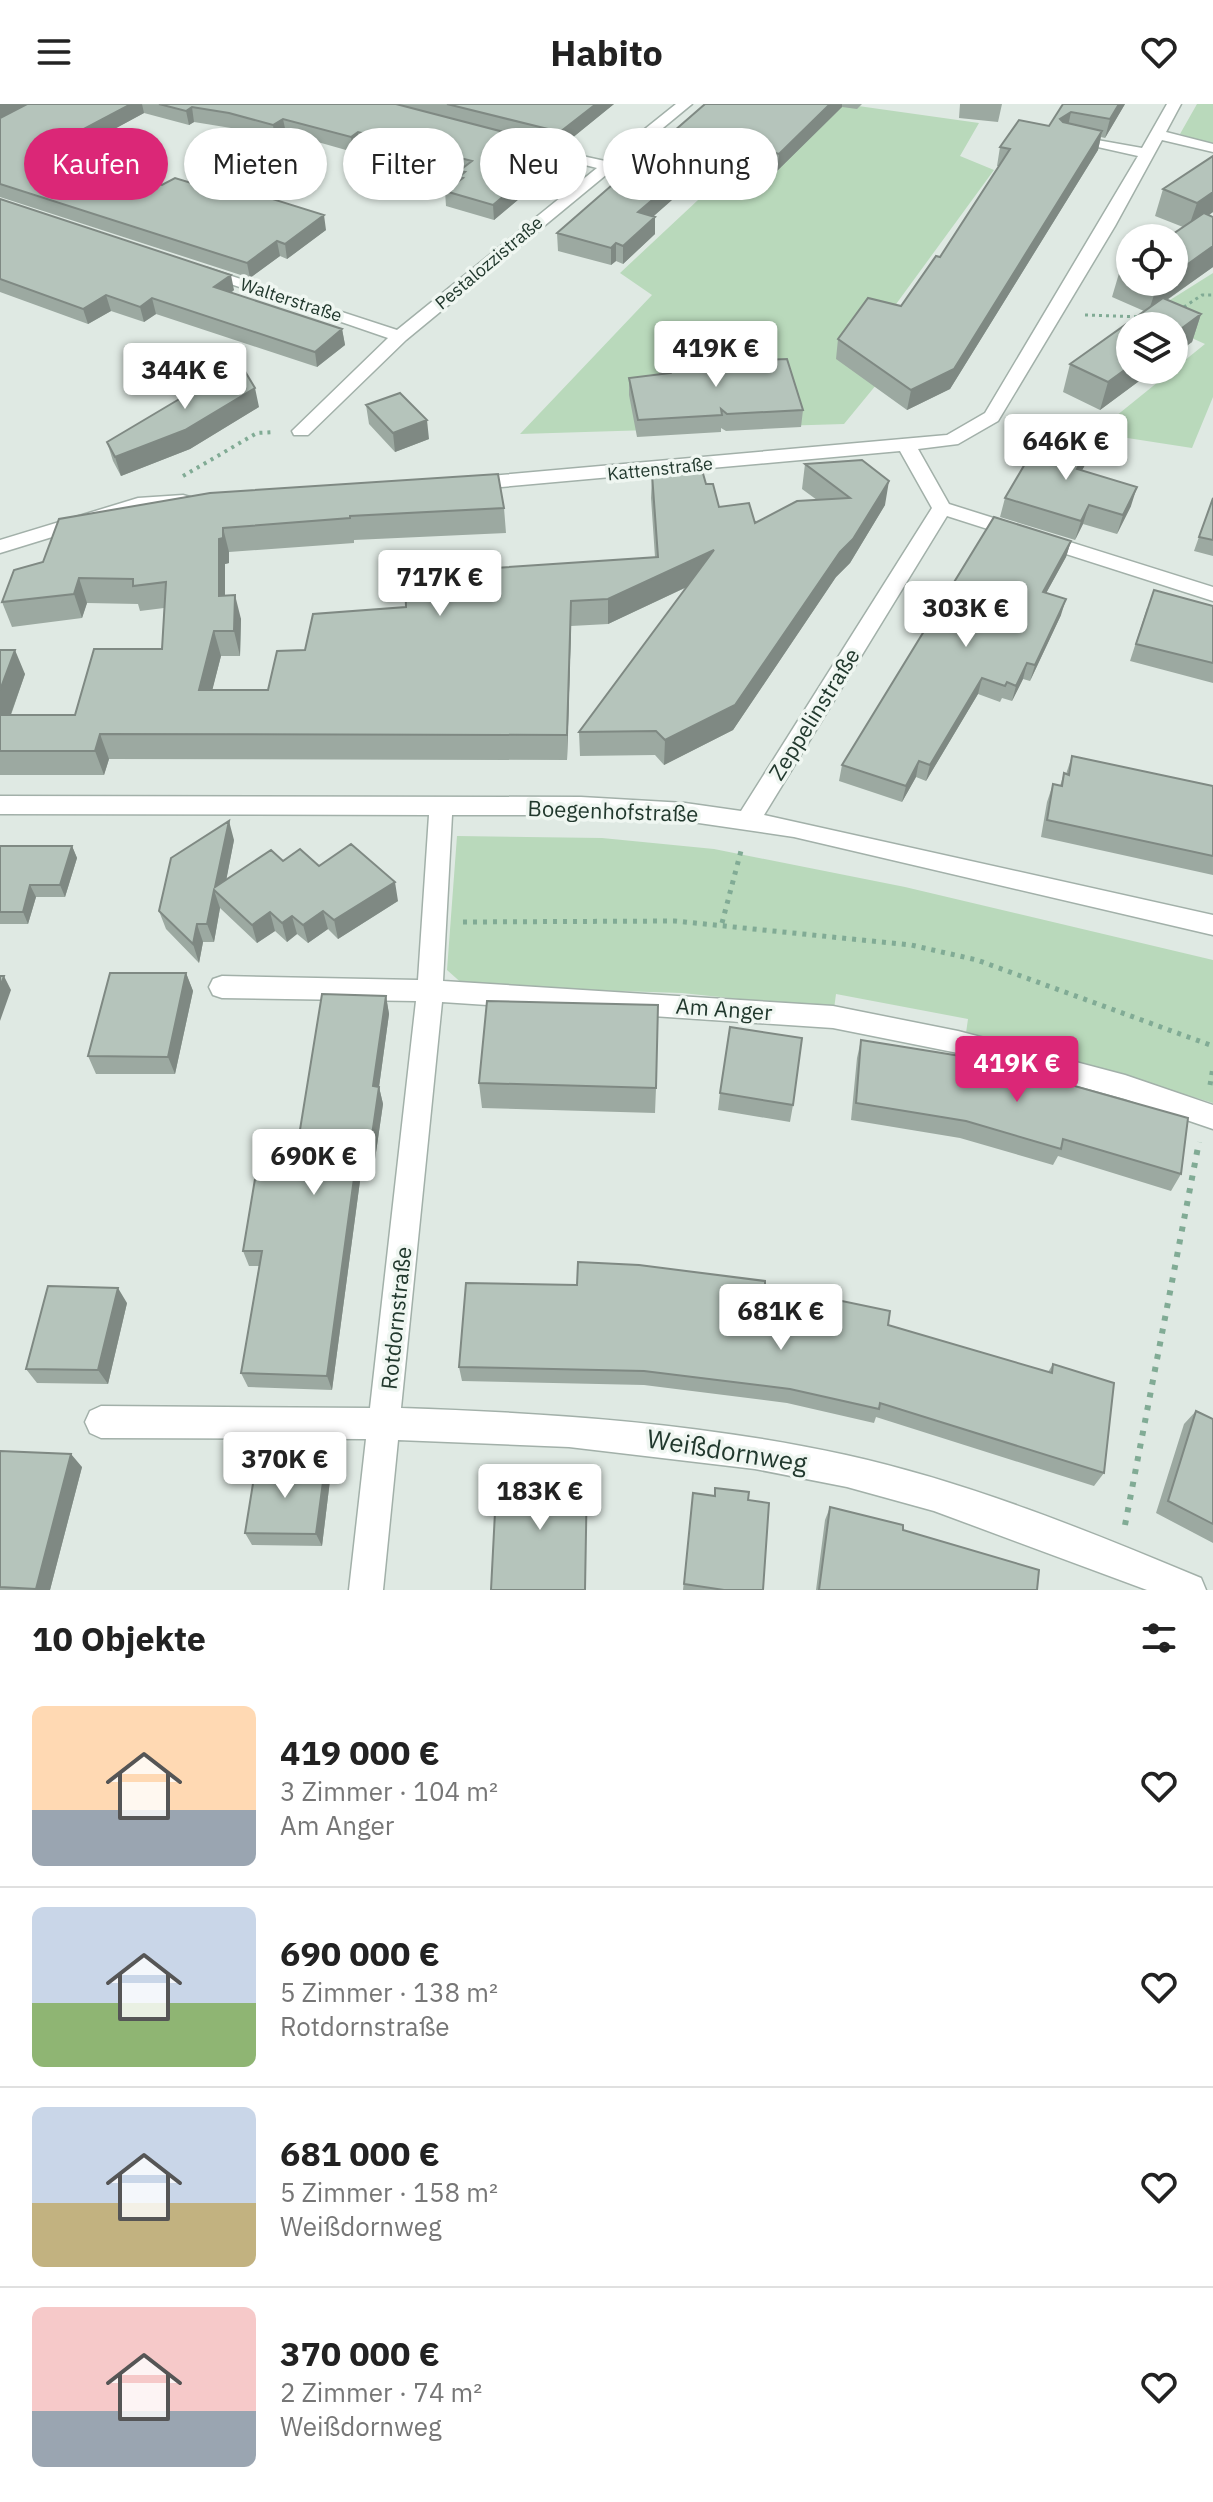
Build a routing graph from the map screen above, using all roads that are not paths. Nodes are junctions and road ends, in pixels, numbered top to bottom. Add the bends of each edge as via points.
1 (685, 104) edge
2 (1174, 104) edge
3 (654, 128) edge
4 (1159, 135) junction
5 (1066, 138) edge
6 (1213, 148) edge
7 (1148, 154) junction
8 (603, 168) edge
9 (178, 263) edge
10 (400, 336) junction
11 (301, 431) road end
12 (906, 444) junction
13 (450, 485) edge
14 (201, 500) edge
15 (942, 508) junction
16 (0, 547) edge
17 (1213, 594) edge
18 (0, 805) edge
19 (441, 806) junction
20 (749, 819) junction
21 (1213, 925) edge
22 (222, 987) dead end
23 (430, 991) junction
24 (1209, 1115) edge
25 (101, 1422) dead end
26 (385, 1425) junction
27 (366, 1590) edge
28 (1189, 1590) edge

1 - 3 street, Pestalozzistraße
2 - 4 street, Kattenstraße
4 - 6 street
4 - 7 street, Kattenstraße
5 - 7 street
7 - 12 street, Kattenstraße via 992,417 951,440
8 - 10 street, Pestalozzistraße
9 - 10 street, Walterstraße
10 - 11 street, Pestalozzistraße
12 - 13 street, Kattenstraße
12 - 15 street
14 - 16 street via 138,504
15 - 17 street
15 - 20 street, Zeppelinstraße
18 - 19 street, Boegenhofstraße
19 - 20 street, Boegenhofstraße via 629,807
19 - 23 street, Rotdornstraße
20 - 21 street, Boegenhofstraße
22 - 23 street, Am Anger
23 - 24 street, Am Anger via 833,1017 958,1042
23 - 26 street, Rotdornstraße
25 - 26 street, Weißdornweg
26 - 27 street, Rotdornstraße
26 - 28 street, Weißdornweg via 622,1433 846,1471 944,1497

